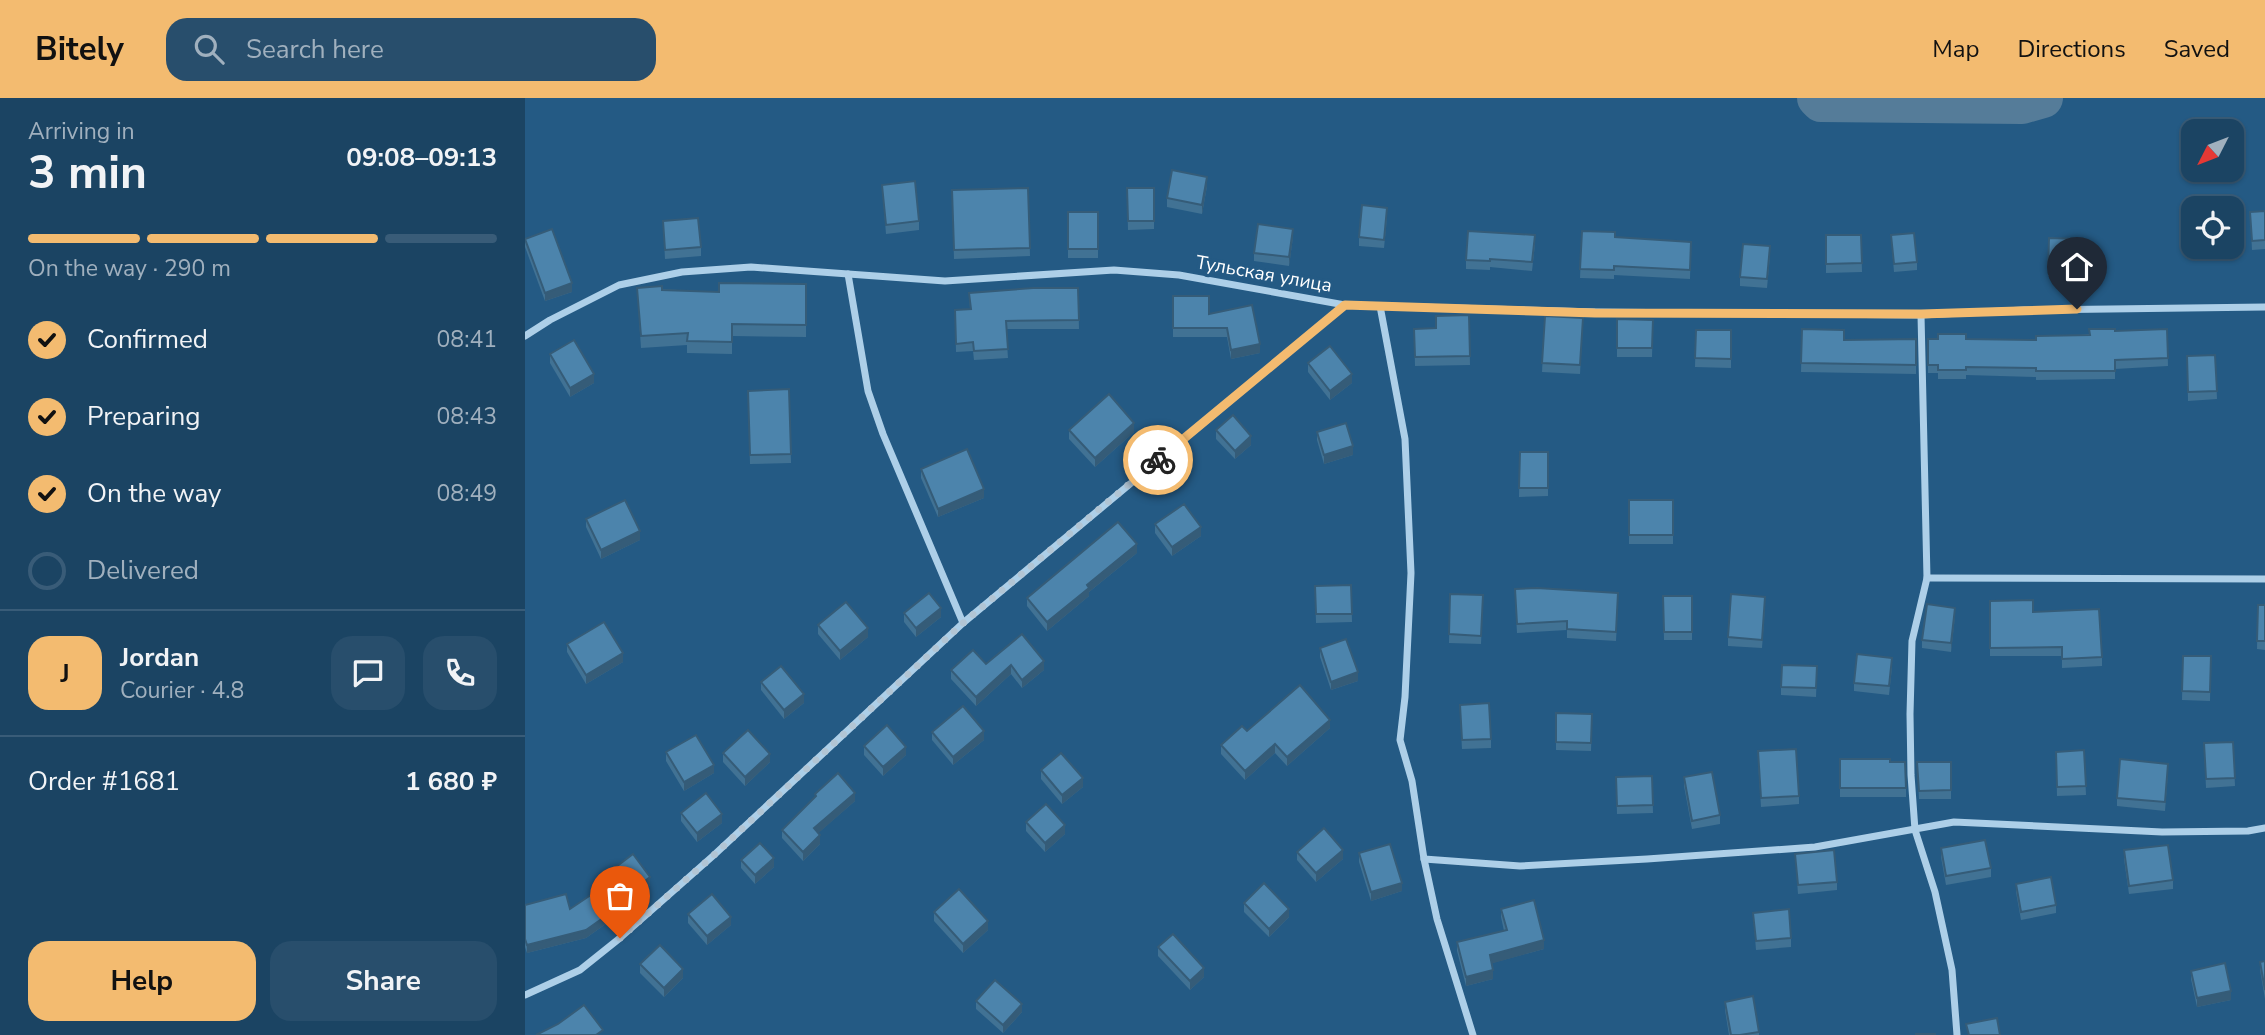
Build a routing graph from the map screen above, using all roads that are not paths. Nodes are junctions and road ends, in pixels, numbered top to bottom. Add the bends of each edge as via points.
1 (848, 274) junction
2 (1345, 305) junction
3 (1380, 306) junction
4 (2265, 307) edge
5 (1921, 314) junction
6 (525, 336) edge
7 (1927, 578) junction
8 (2265, 579) edge
9 (963, 623) junction
10 (2265, 828) edge
11 (1915, 830) junction
12 (1424, 859) junction
13 (525, 995) edge
14 (1473, 1035) edge
15 (1957, 1035) edge

1 - 2 street, Тульская улица via 945,281 1114,270 1178,275
1 - 6 street, Тульская улица via 751,267 683,272 619,285
1 - 9 street via 868,391
2 - 3 street, Тульская улица
2 - 9 street
3 - 5 street, Тульская улица via 1595,313
3 - 12 street via 1405,439 1411,573 1400,740
4 - 5 street, Тульская улица
5 - 7 street
7 - 8 street
7 - 11 street via 1912,641
9 - 13 street via 620,938 579,970
10 - 11 street via 2162,832 1954,822
11 - 12 street via 1815,847 1647,859 1520,866
11 - 15 street via 1952,970
12 - 14 street via 1437,919

